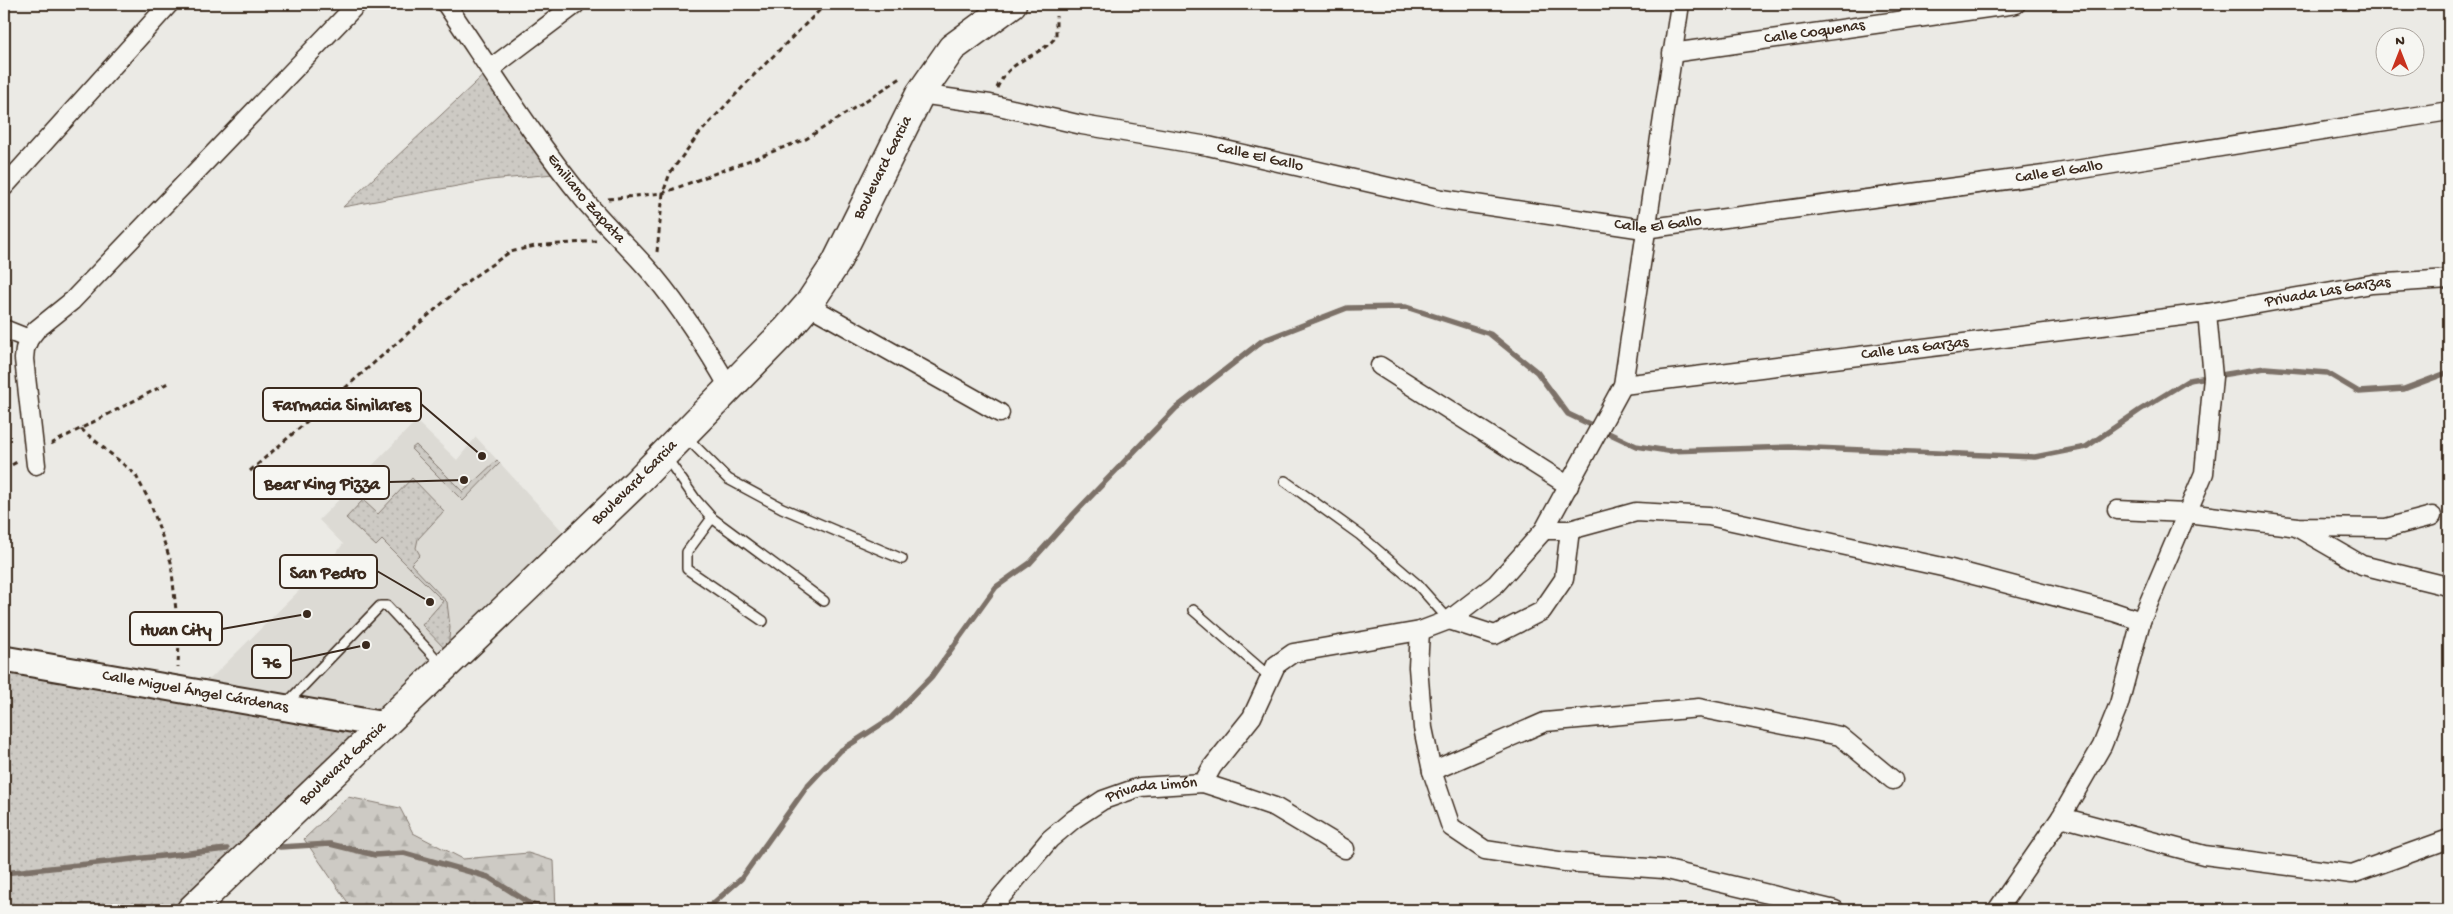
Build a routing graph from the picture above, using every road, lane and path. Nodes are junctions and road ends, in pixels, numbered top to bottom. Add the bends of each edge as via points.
1 (169, 4) edge
2 (357, 4) edge
3 (446, 4) edge
4 (576, 4) edge
5 (826, 4) edge
6 (1012, 4) edge
7 (1680, 4) edge
8 (2016, 4) edge
9 (1056, 16) dead end
10 (1672, 53) junction
11 (490, 69) junction
12 (912, 85) junction
13 (990, 104) junction
14 (2449, 111) edge
15 (4, 187) edge
16 (663, 193) junction
17 (585, 201) junction
18 (1644, 229) junction
19 (620, 239) junction
20 (655, 277) junction
21 (2449, 279) edge
22 (808, 305) junction
23 (2207, 313) junction
24 (4, 329) edge
25 (29, 339) junction
26 (1380, 366) dead end
27 (168, 383) dead end
28 (1622, 385) junction
29 (730, 389) junction
30 (1000, 413) dead end
31 (81, 429) junction
32 (684, 435) junction
33 (665, 454) junction
34 (35, 459) junction
35 (4, 469) edge
36 (250, 471) dead end
37 (1286, 481) dead end
38 (1569, 486) junction
39 (2117, 510) dead end
40 (2186, 513) junction
41 (2432, 516) dead end
42 (712, 518) junction
43 (2298, 527) junction
44 (1544, 530) junction
45 (1570, 530) junction
46 (902, 559) dead end
47 (2443, 584) dead end
48 (824, 601) dead end
49 (1193, 610) dead end
50 (1449, 620) junction
51 (763, 621) dead end
52 (2141, 621) junction
53 (1420, 631) junction
54 (4, 659) edge
55 (444, 667) junction
56 (1270, 678) junction
57 (176, 688) junction
58 (283, 706) junction
59 (385, 724) junction
60 (1432, 771) junction
61 (1893, 780) dead end
62 (1203, 783) junction
63 (2061, 817) junction
64 (2449, 839) edge
65 (1345, 848) dead end
66 (191, 910) edge
67 (990, 910) edge
68 (1835, 910) edge
69 (1997, 910) edge

1 - 15 street
2 - 25 street via 72,301
3 - 11 street, Emiliano Zapata
4 - 11 street
5 - 16 path via 698,136 670,173
6 - 12 main road, Boulevard Garcia via 952,48
7 - 10 street
8 - 10 street, Calle Coquenas
9 - 13 path via 1056,37 1004,74
10 - 18 street
11 - 17 street, Emiliano Zapata
12 - 13 street, Calle El Gallo
12 - 16 path via 806,139
12 - 22 main road, Boulevard Garcia via 836,263
13 - 18 street, Calle El Gallo via 1082,125 1208,146 1442,199
14 - 18 street, Calle El Gallo via 2054,174
16 - 17 path
16 - 20 path
17 - 19 street, Emiliano Zapata
18 - 28 street
19 - 20 street, Emiliano Zapata
19 - 36 path via 535,246 510,252 469,280
20 - 29 street, Emiliano Zapata via 710,354
21 - 23 street, Privada Las Garzas via 2372,284
22 - 29 main road, Boulevard Garcia
22 - 30 street
23 - 28 street, Calle Las Garzas
23 - 40 street via 2213,376 2204,473
24 - 25 street
25 - 34 street via 24,359
26 - 38 street
27 - 31 path
28 - 38 street
29 - 32 main road, Boulevard Garcia
31 - 34 path
31 - 57 path via 135,474 163,536 171,562 179,640
32 - 33 main road, Boulevard Garcia
32 - 46 lane via 728,479 782,508
33 - 42 lane
33 - 55 main road, Boulevard Garcia
34 - 35 path
37 - 50 lane via 1360,535 1417,584
38 - 44 street
39 - 40 street
40 - 43 street
40 - 52 street
41 - 43 street via 2386,528
42 - 48 lane
42 - 51 lane via 687,552 686,569
43 - 47 street via 2362,565
44 - 45 street
44 - 50 street via 1496,584
45 - 50 street via 1564,579 1542,611 1495,635
45 - 52 street via 1636,512 1708,516 1946,568
49 - 56 lane
50 - 53 street
52 - 63 street via 2118,704 2102,746
53 - 56 street via 1293,653 1276,665
53 - 60 street via 1418,667 1423,728
54 - 57 street, Calle Miguel Ángel Cárdenas
55 - 58 lane via 387,606 380,606
55 - 59 main road, Boulevard Garcia
56 - 62 street via 1252,717
57 - 58 street, Calle Miguel Ángel Cárdenas
58 - 59 street, Calle Miguel Ángel Cárdenas
59 - 66 main road, Boulevard Garcia
60 - 61 street via 1545,722 1699,708 1840,736
60 - 68 street via 1450,827 1485,850 1565,862 1663,869
62 - 65 street, Privada Limón via 1275,807
62 - 67 street, Privada Limón via 1140,787 1104,800 1050,839
63 - 64 street via 2204,855 2352,874
63 - 69 street

